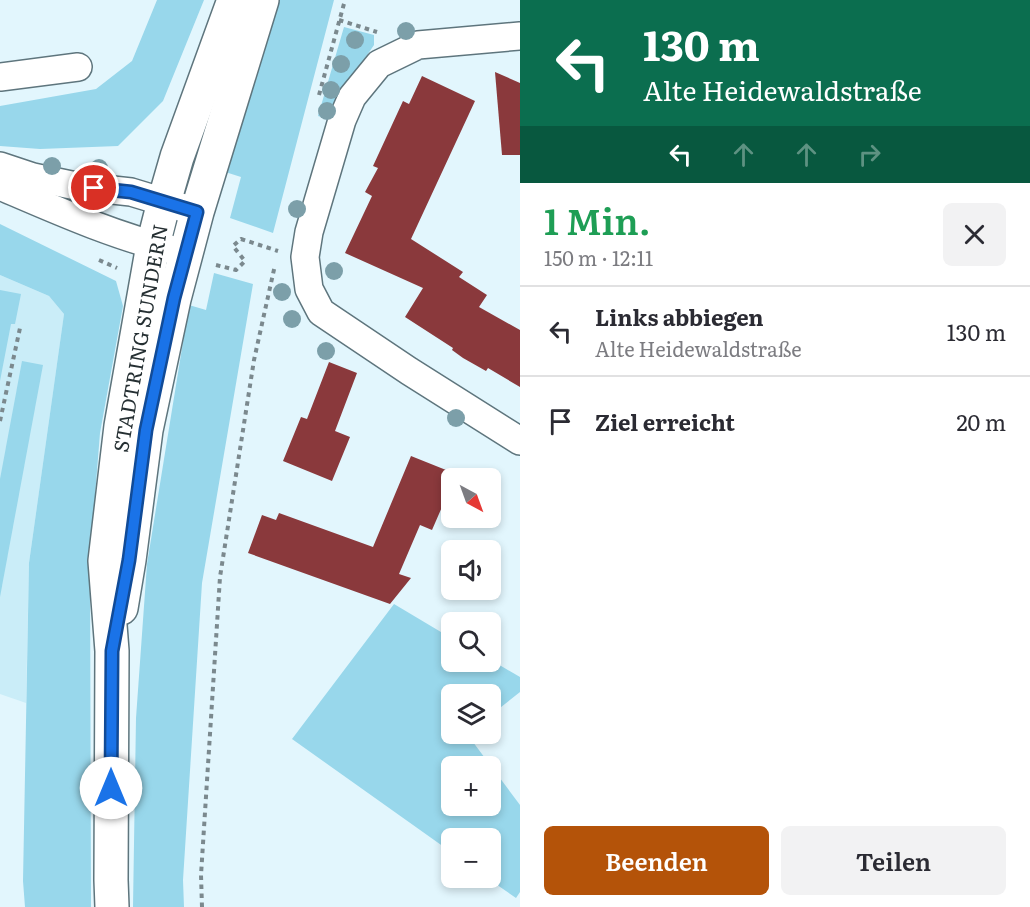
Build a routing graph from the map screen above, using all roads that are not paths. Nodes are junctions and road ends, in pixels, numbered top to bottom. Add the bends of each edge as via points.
1 (234, 0) edge
2 (262, 0) edge
3 (520, 36) edge
4 (78, 67) dead end
5 (0, 77) edge
6 (0, 166) edge
7 (0, 186) edge
8 (165, 202) junction
9 (197, 212) junction
10 (153, 245) junction
11 (198, 258) junction
12 (520, 441) edge
13 (112, 651) junction
14 (112, 907) edge

1 - 8 main road, STADTRING SUNDERN via 177,157
2 - 9 main road, STADTRING SUNDERN
3 - 12 street via 418,45 379,63 352,97 342,120 309,232 306,257 309,289 321,312
4 - 5 street
6 - 8 street via 33,177 131,192
7 - 10 street
8 - 9 street
8 - 10 main road, STADTRING SUNDERN
9 - 11 main road, STADTRING SUNDERN
10 - 11 street
10 - 13 main road, STADTRING SUNDERN via 121,426 105,561
11 - 13 main road, STADTRING SUNDERN via 146,430
13 - 14 main road, STADTRING SUNDERN

